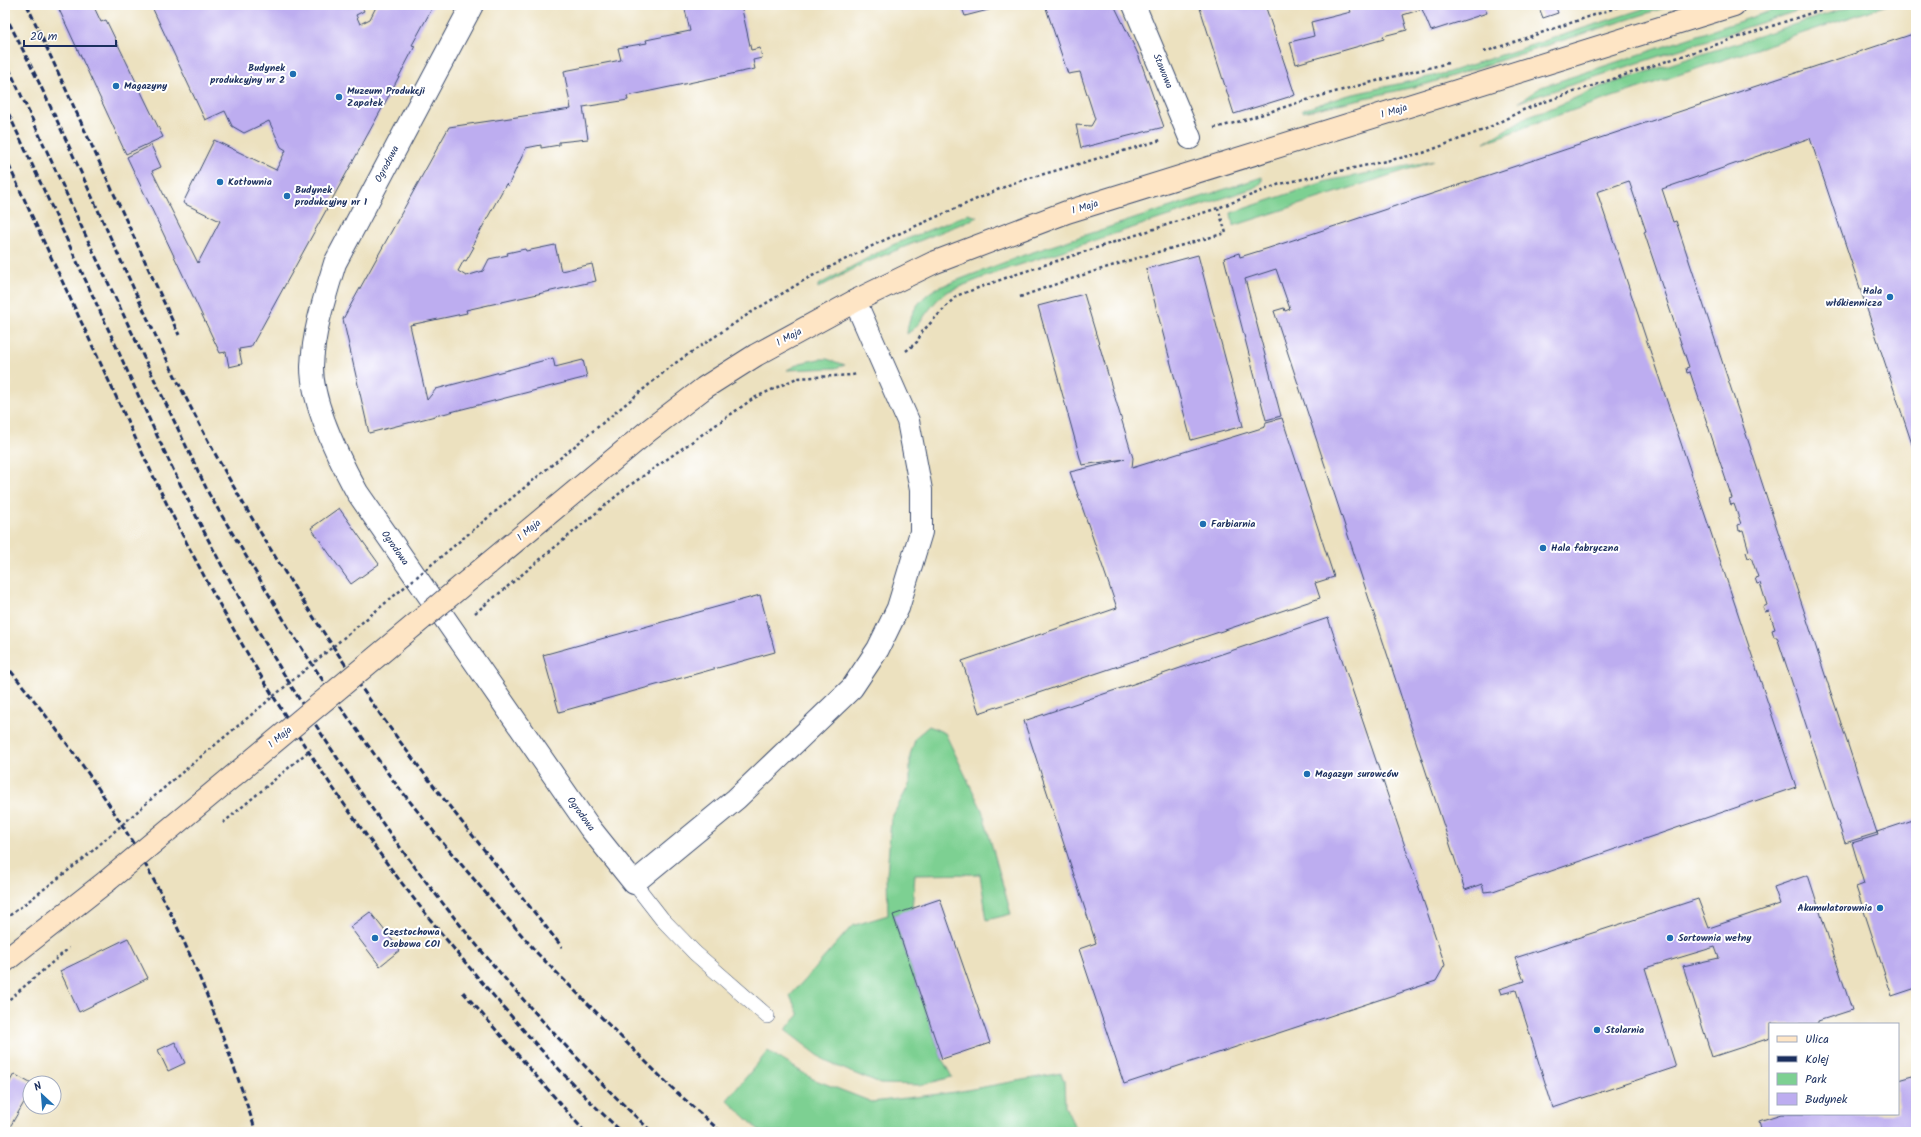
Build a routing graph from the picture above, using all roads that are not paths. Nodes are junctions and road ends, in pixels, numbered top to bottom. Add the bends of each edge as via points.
1 (472, 5) edge
2 (1134, 5) edge
3 (1734, 5) edge
4 (1189, 136) road end
5 (855, 302) junction
6 (634, 883) junction
7 (5, 961) edge
8 (768, 1016) dead end

1 - 6 street, Ogrodowa via 335,263 325,294 317,334 312,367 315,389 336,454 357,492 577,808
2 - 4 street, Stawowa
3 - 5 main road, 1 Maja via 1067,212 933,263
5 - 6 street via 908,421 921,490 921,532 898,608 878,649 852,688 736,799
5 - 7 main road, 1 Maja, bridge via 756,355 704,388 648,431 107,881
6 - 8 lane, Ogrodowa via 662,919 695,953

